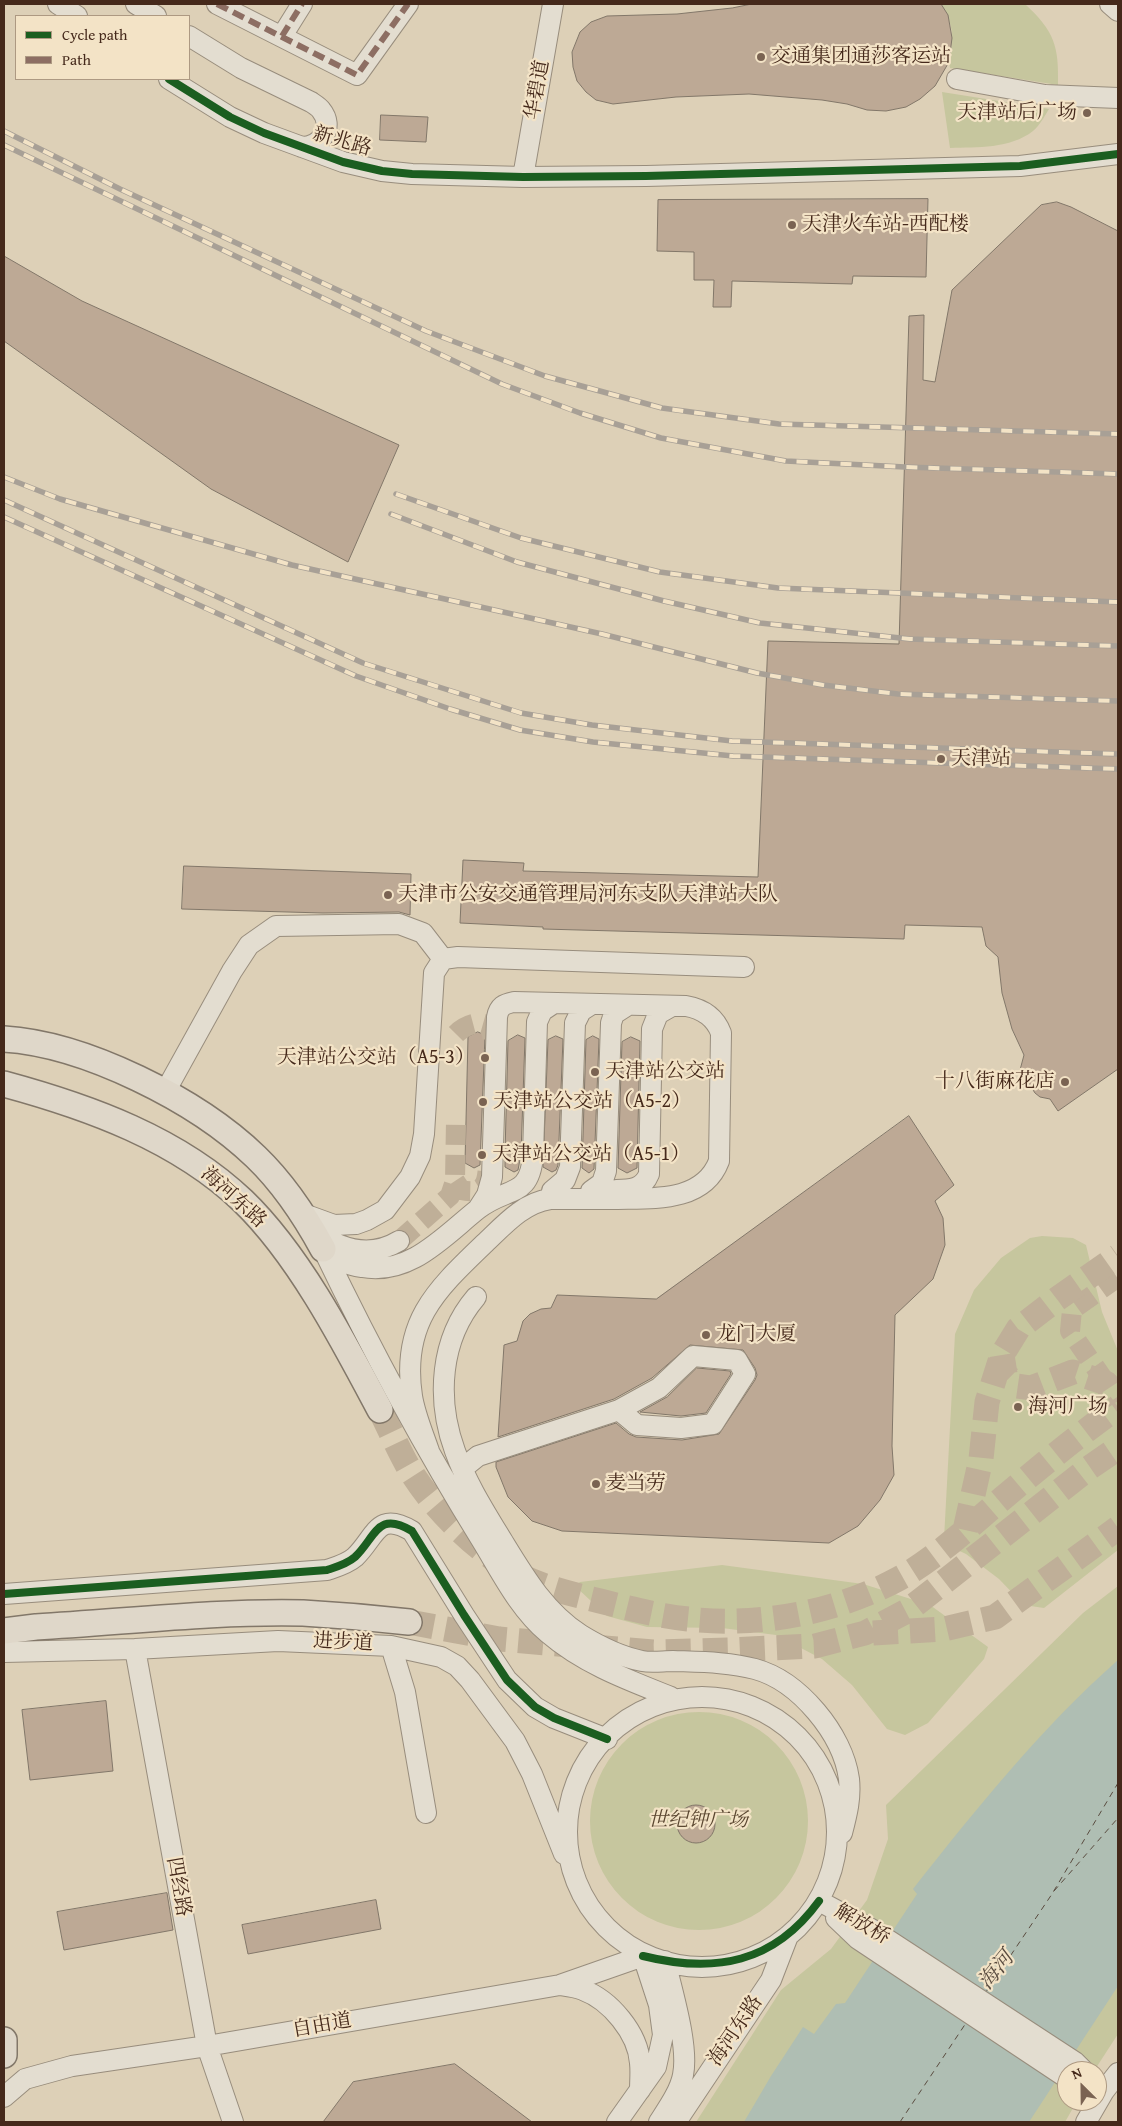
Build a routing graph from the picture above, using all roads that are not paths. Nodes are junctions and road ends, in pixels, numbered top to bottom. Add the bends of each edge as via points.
1 (58, 4) edge
2 (136, 4) edge
3 (218, 4) edge
4 (302, 4) edge
5 (408, 4) edge
6 (553, 4) edge
7 (1110, 4) edge
8 (1118, 11) edge
9 (75, 15) edge
10 (154, 15) edge
11 (282, 36) junction
12 (190, 37) edge
13 (957, 79) dead end
14 (171, 80) edge
15 (1118, 98) edge
16 (302, 147) junction
17 (1118, 154) edge
18 (523, 177) junction
19 (443, 959) junction
20 (744, 967) dead end
21 (554, 1003) junction
22 (592, 1004) junction
23 (628, 1005) junction
24 (672, 1006) junction
25 (4, 1039) edge
26 (4, 1084) edge
27 (165, 1092) junction
28 (591, 1190) junction
29 (552, 1191) junction
30 (510, 1192) junction
31 (478, 1209) junction
32 (312, 1230) junction
33 (399, 1241) tunnel mouth
34 (476, 1297) dead end
35 (380, 1410) tunnel mouth
36 (619, 1410) junction
37 (429, 1451) junction
38 (462, 1469) junction
39 (4, 1594) edge
40 (410, 1622) tunnel mouth
41 (4, 1631) edge
42 (391, 1646) junction
43 (135, 1648) junction
44 (4, 1652) edge
45 (671, 1697) junction
46 (607, 1738) junction
47 (426, 1813) dead end
48 (839, 1844) junction
49 (565, 1857) junction
50 (819, 1900) junction
51 (788, 1936) junction
52 (643, 1956) junction
53 (665, 1961) junction
54 (560, 1985) junction
55 (4, 2040) edge
56 (207, 2046) junction
57 (4, 2055) edge
58 (1057, 2061) edge
59 (1118, 2073) edge
60 (1107, 2087) edge
61 (640, 2090) junction
62 (4, 2097) edge
63 (1092, 2111) edge
64 (233, 2122) edge
65 (617, 2122) edge
66 (659, 2122) edge
67 (676, 2122) edge
68 (1086, 2122) edge

1 - 9 street
2 - 10 street
3 - 11 street
4 - 11 street
5 - 11 street via 357,75
6 - 18 street, 华碧道
7 - 8 street
12 - 16 street via 321,110 327,128 324,136 315,146
13 - 15 street via 1046,95
14 - 16 street, 新兆路 via 230,117 264,134
16 - 18 street, 新兆路 via 343,162 382,170 450,176
17 - 18 street, 新兆路 via 1020,166
19 - 20 street
19 - 27 street via 423,933 399,924 276,926 250,945
19 - 32 street via 434,973 423,1143 410,1178 385,1210 368,1220
21 - 22 street
21 - 30 street via 542,1011 537,1022 532,1172 522,1186
21 - 31 street via 514,1002 499,1010 492,1178
22 - 23 street
22 - 29 street via 581,1011 575,1023 570,1167 565,1180
23 - 24 street
23 - 28 street via 614,1014 611,1022 606,1171 602,1183
24 - 28 street via 658,1014 652,1029 650,1166 646,1181 636,1189
24 - 37 street via 703,1011 714,1019 721,1033 719,1161 716,1168 701,1183 674,1197 537,1202 511,1219 458,1268 429,1302 413,1344 410,1370 412,1398
25 - 27 main road via 67,1051 129,1074
26 - 35 main road, 海河东路 via 71,1104 146,1134 196,1165 243,1201 265,1224 296,1266 348,1350
27 - 32 main road via 255,1156
28 - 29 street
29 - 30 street
30 - 31 street
31 - 32 street via 417,1257 392,1267 368,1268 345,1264 334,1258
32 - 33 street via 337,1244 362,1250 376,1251
32 - 37 street via 387,1379
34 - 38 street via 462,1313 452,1333 444,1378 448,1424
36 - 36 street via 637,1425 681,1428 713,1424 745,1374 737,1360 693,1356 659,1388
36 - 38 street via 478,1456
37 - 45 street via 512,1589 547,1632 596,1665
38 - 48 street via 534,1590 547,1606 582,1635 643,1662 728,1664 756,1669 792,1689 806,1701 828,1727 846,1763 850,1800
39 - 46 street via 327,1570 355,1557 375,1532 387,1523 400,1523 412,1531 486,1649 520,1694 554,1718
40 - 41 main road, 进步道 via 339,1615 238,1614
42 - 43 street, 进步道 via 278,1641
42 - 47 street via 406,1692
42 - 49 street, 进步道 via 441,1657 457,1666 470,1680 515,1741 532,1774
43 - 44 street, 进步道
43 - 56 street, 四经路
45 - 46 street via 628,1720
45 - 48 street via 700,1695 726,1698 748,1706 783,1726 804,1748 822,1778 834,1806 840,1831
46 - 49 street via 592,1758 575,1793
48 - 50 street via 833,1871
49 - 52 street, 进步道 via 581,1896 592,1913 604,1928
50 - 51 street via 806,1919
50 - 58 street, 解放桥 via 868,1937
51 - 53 street via 755,1954 721,1962 690,1964
51 - 67 street, 海河东路 via 770,1980
52 - 53 street
52 - 54 street, 自由道
52 - 61 street via 659,2005 663,2035 656,2067
53 - 66 street, 海河东路 via 683,2048 683,2074
54 - 56 street, 自由道
54 - 61 street via 583,1990 622,2019 640,2061
55 - 57 main road
56 - 62 street, 自由道 via 38,2074 25,2079
56 - 64 street, 四经路
59 - 60 street
61 - 65 street
63 - 68 street

